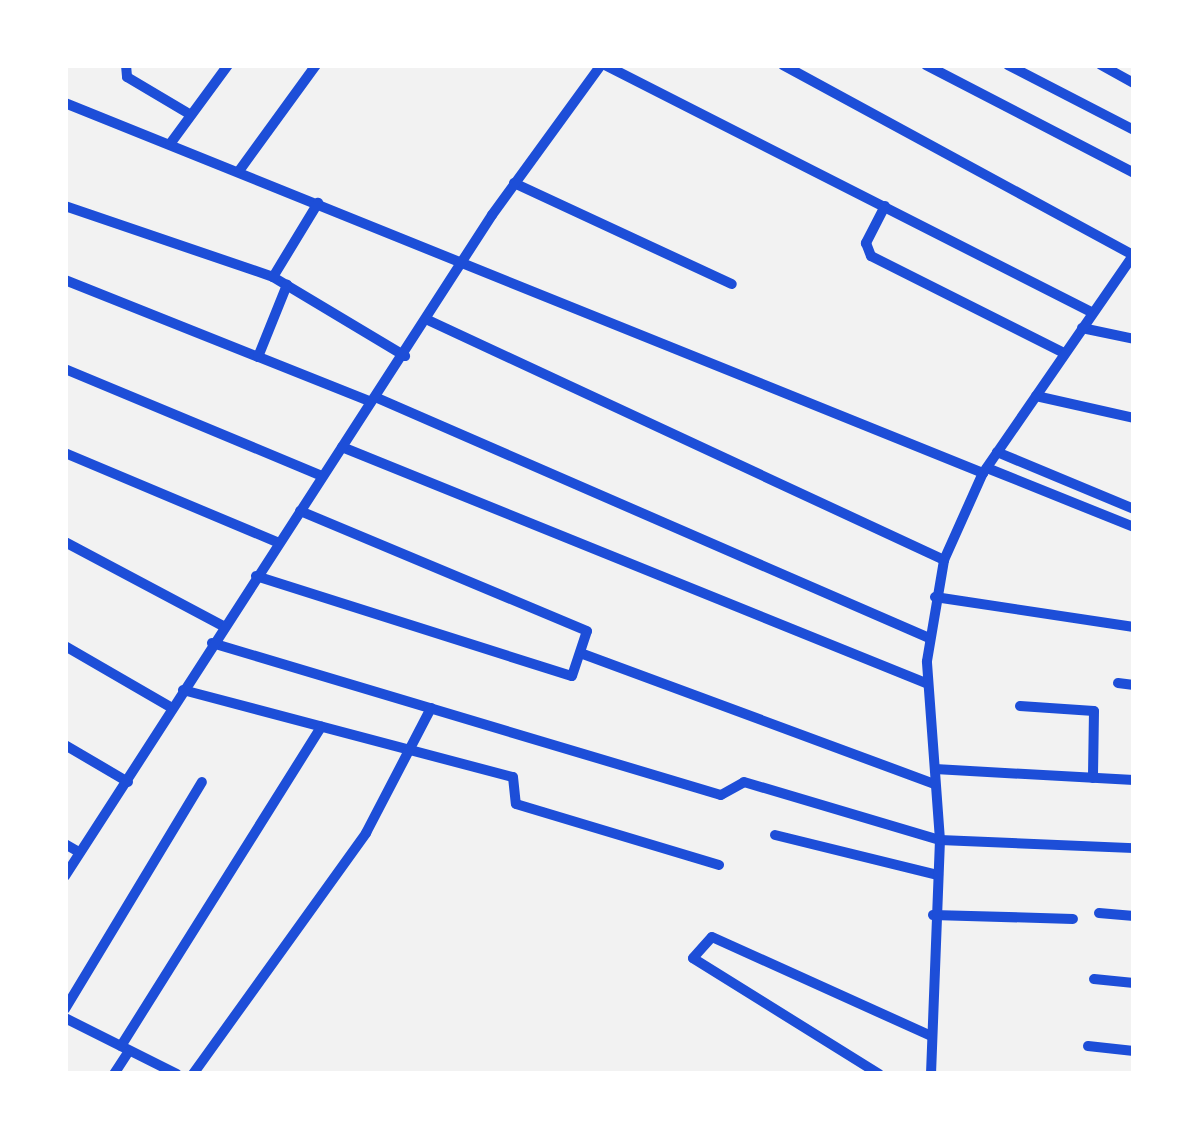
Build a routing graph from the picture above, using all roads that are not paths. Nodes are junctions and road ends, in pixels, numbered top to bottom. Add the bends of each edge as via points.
1 (126, 65) edge
2 (228, 65) edge
3 (316, 65) edge
4 (603, 65) edge
5 (783, 65) edge
6 (926, 65) edge
7 (1008, 65) edge
8 (1101, 65) edge
9 (1134, 83) edge
10 (65, 102) edge
11 (191, 115) junction
12 (1134, 130) edge
13 (170, 144) junction
14 (240, 171) junction
15 (1134, 173) edge
16 (514, 184) junction
17 (318, 204) junction
18 (65, 206) edge
19 (886, 206) junction
20 (1134, 255) edge
21 (462, 263) junction
22 (273, 277) junction
23 (65, 280) edge
24 (732, 284) dead end
25 (287, 285) junction
26 (1093, 313) junction
27 (430, 321) junction
28 (1082, 328) junction
29 (1134, 339) edge
30 (1064, 353) junction
31 (404, 356) junction
32 (258, 357) junction
33 (65, 369) edge
34 (1036, 396) junction
35 (373, 400) junction
36 (1134, 418) edge
37 (342, 447) junction
38 (65, 452) edge
39 (997, 452) junction
40 (985, 470) junction
41 (322, 476) junction
42 (1134, 509) edge
43 (300, 511) junction
44 (1134, 528) edge
45 (65, 542) edge
46 (278, 543) junction
47 (944, 560) junction
48 (256, 576) junction
49 (936, 598) junction
50 (223, 626) junction
51 (1134, 627) edge
52 (929, 638) junction
53 (212, 643) junction
54 (65, 646) edge
55 (582, 654) junction
56 (1118, 683) dead end
57 (928, 684) junction
58 (1134, 685) edge
59 (184, 690) junction
60 (1020, 706) dead end
61 (172, 708) junction
62 (431, 708) junction
63 (322, 728) junction
64 (65, 745) edge
65 (413, 752) junction
66 (936, 769) junction
67 (1093, 778) junction
68 (1134, 780) edge
69 (128, 782) junction
70 (202, 782) dead end
71 (936, 784) junction
72 (774, 835) dead end
73 (940, 840) junction
74 (65, 844) edge
75 (1134, 848) edge
76 (79, 852) junction
77 (720, 865) dead end
78 (938, 875) junction
79 (65, 876) edge
80 (1099, 913) dead end
81 (934, 915) junction
82 (1134, 916) edge
83 (1074, 919) dead end
84 (1094, 979) dead end
85 (1134, 983) edge
86 (65, 1009) edge
87 (65, 1018) edge
88 (930, 1036) junction
89 (1088, 1046) dead end
90 (125, 1048) junction
91 (1134, 1051) edge
92 (162, 1071) edge
93 (114, 1074) edge
94 (178, 1074) edge
95 (193, 1074) edge
96 (879, 1074) edge
97 (930, 1074) edge

1 - 11 street via 128,77
2 - 11 street
3 - 14 street
4 - 16 street
4 - 19 street
5 - 20 street
6 - 15 street
7 - 12 street
8 - 9 street
10 - 13 street
11 - 13 street
13 - 14 street
14 - 17 street
16 - 21 street
16 - 24 street
17 - 21 street
17 - 22 street
18 - 22 street
19 - 26 street
19 - 30 street via 866,243 871,256
20 - 26 street
21 - 27 street
21 - 40 street
22 - 25 street
23 - 32 street
25 - 31 street
25 - 32 street
26 - 28 street
27 - 31 street
27 - 47 street
28 - 29 street
28 - 30 street
30 - 34 street
31 - 35 street
32 - 35 street
33 - 41 street
34 - 36 street
34 - 39 street
35 - 37 street
35 - 52 street
37 - 41 street
37 - 57 street
38 - 46 street
39 - 40 street
39 - 42 street
40 - 44 street
40 - 47 street
41 - 43 street
43 - 46 street
43 - 55 street via 587,631
45 - 50 street
46 - 48 street
47 - 49 street
48 - 50 street
48 - 55 street via 364,603 564,678
49 - 51 street
49 - 52 street
50 - 53 street
52 - 57 street
53 - 59 street
53 - 62 street
54 - 61 street
55 - 71 street
56 - 58 street
57 - 66 street
59 - 61 street
59 - 63 street
60 - 67 street via 1094,711
61 - 69 street
62 - 65 street
62 - 73 street via 721,795 744,782
63 - 65 street
63 - 90 street
64 - 69 street
65 - 77 street via 514,778 516,804
65 - 95 street
66 - 67 street
66 - 71 street
67 - 68 street
69 - 76 street
70 - 86 street
71 - 73 street
72 - 78 street
73 - 75 street
73 - 78 street
74 - 76 street
76 - 79 street
78 - 81 street
80 - 82 street
81 - 83 street
81 - 88 street
84 - 85 street
87 - 90 street
88 - 96 street via 712,937 694,965
88 - 97 street
89 - 91 street
90 - 92 street
90 - 93 street
92 - 94 street

